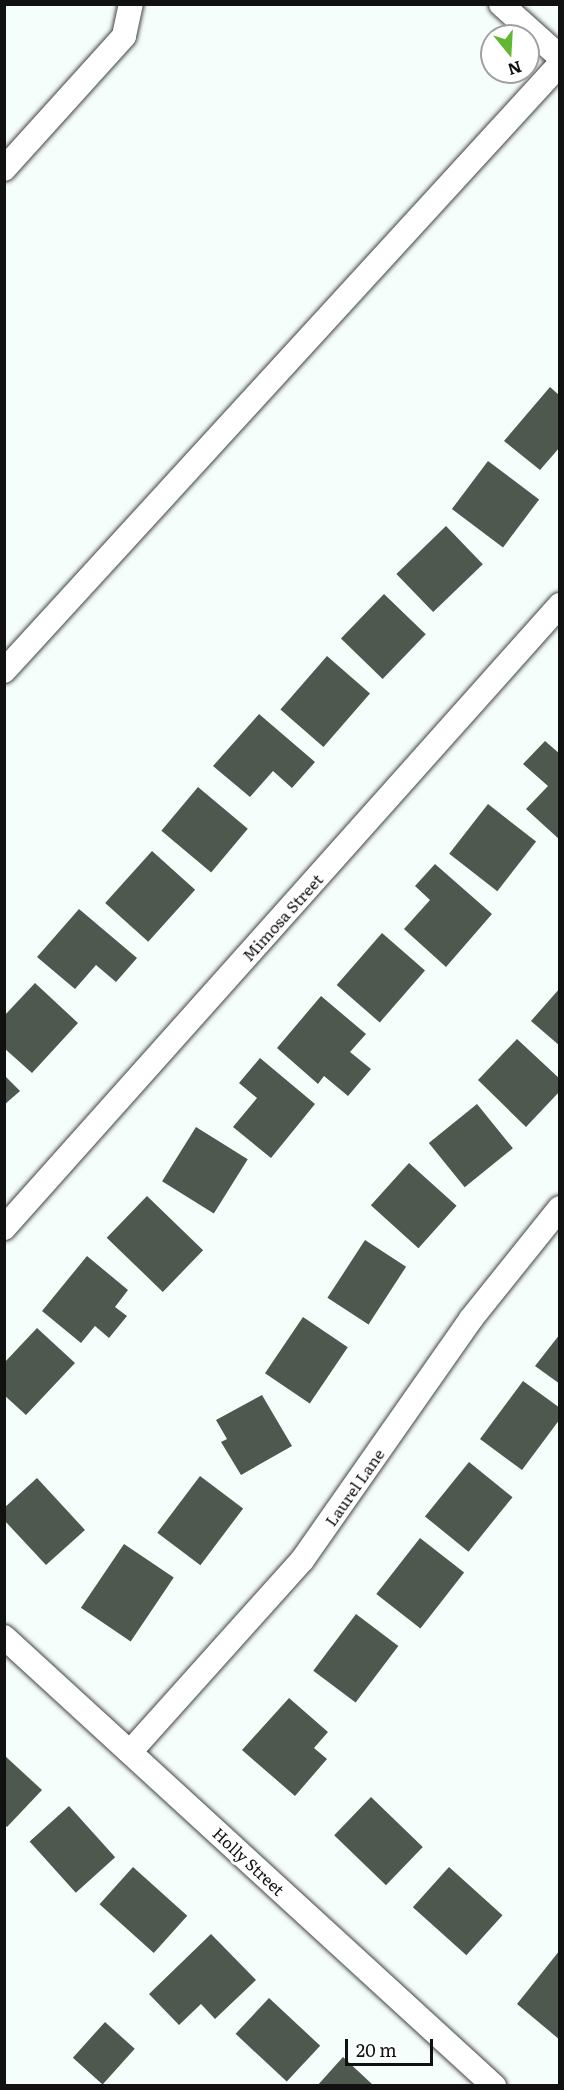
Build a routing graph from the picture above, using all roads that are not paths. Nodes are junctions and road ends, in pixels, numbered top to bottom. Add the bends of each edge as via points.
1 (131, 4) edge
2 (501, 4) edge
3 (560, 57) edge
4 (560, 64) edge
5 (4, 169) edge
6 (560, 605) edge
7 (4, 671) edge
8 (560, 1208) edge
9 (4, 1228) edge
10 (4, 1637) edge
11 (130, 1752) junction
12 (494, 2085) edge

1 - 5 street via 124,36
2 - 3 street
4 - 7 street
6 - 9 street, Mimosa Street
8 - 11 street, Laurel Lane via 471,1319 303,1559
10 - 11 street, Holly Street
11 - 12 street, Holly Street

